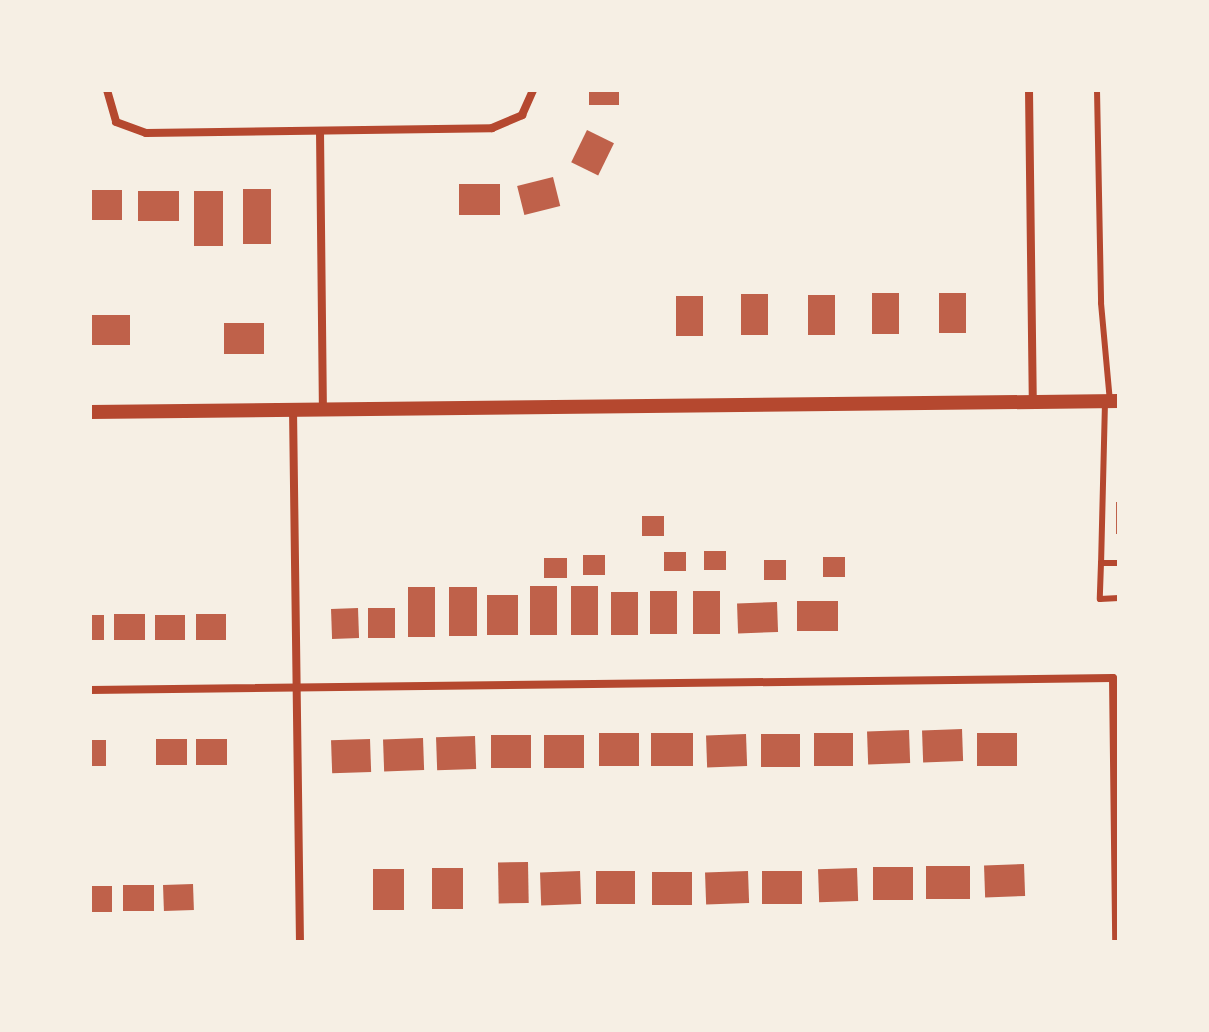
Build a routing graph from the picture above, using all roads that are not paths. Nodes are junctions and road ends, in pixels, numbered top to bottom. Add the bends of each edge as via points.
1 (107, 90) edge
2 (533, 90) edge
3 (1029, 90) edge
4 (1097, 90) edge
5 (320, 131) junction
6 (1033, 401) junction
7 (1112, 401) edge
8 (293, 409) junction
9 (323, 409) junction
10 (90, 412) edge
11 (1101, 563) junction
12 (1119, 563) edge
13 (1119, 598) edge
14 (298, 687) junction
15 (90, 690) edge
16 (300, 942) edge
17 (1116, 942) edge

1 - 5 street via 111,115 135,133
2 - 5 street via 522,115 507,125
3 - 6 street
4 - 7 lane via 1101,303
5 - 9 street
6 - 7 street
6 - 9 street
7 - 11 lane
8 - 9 street
8 - 10 street
8 - 14 street
11 - 12 lane
11 - 13 lane via 1100,599
14 - 15 street
14 - 16 street
14 - 17 street via 1113,678

